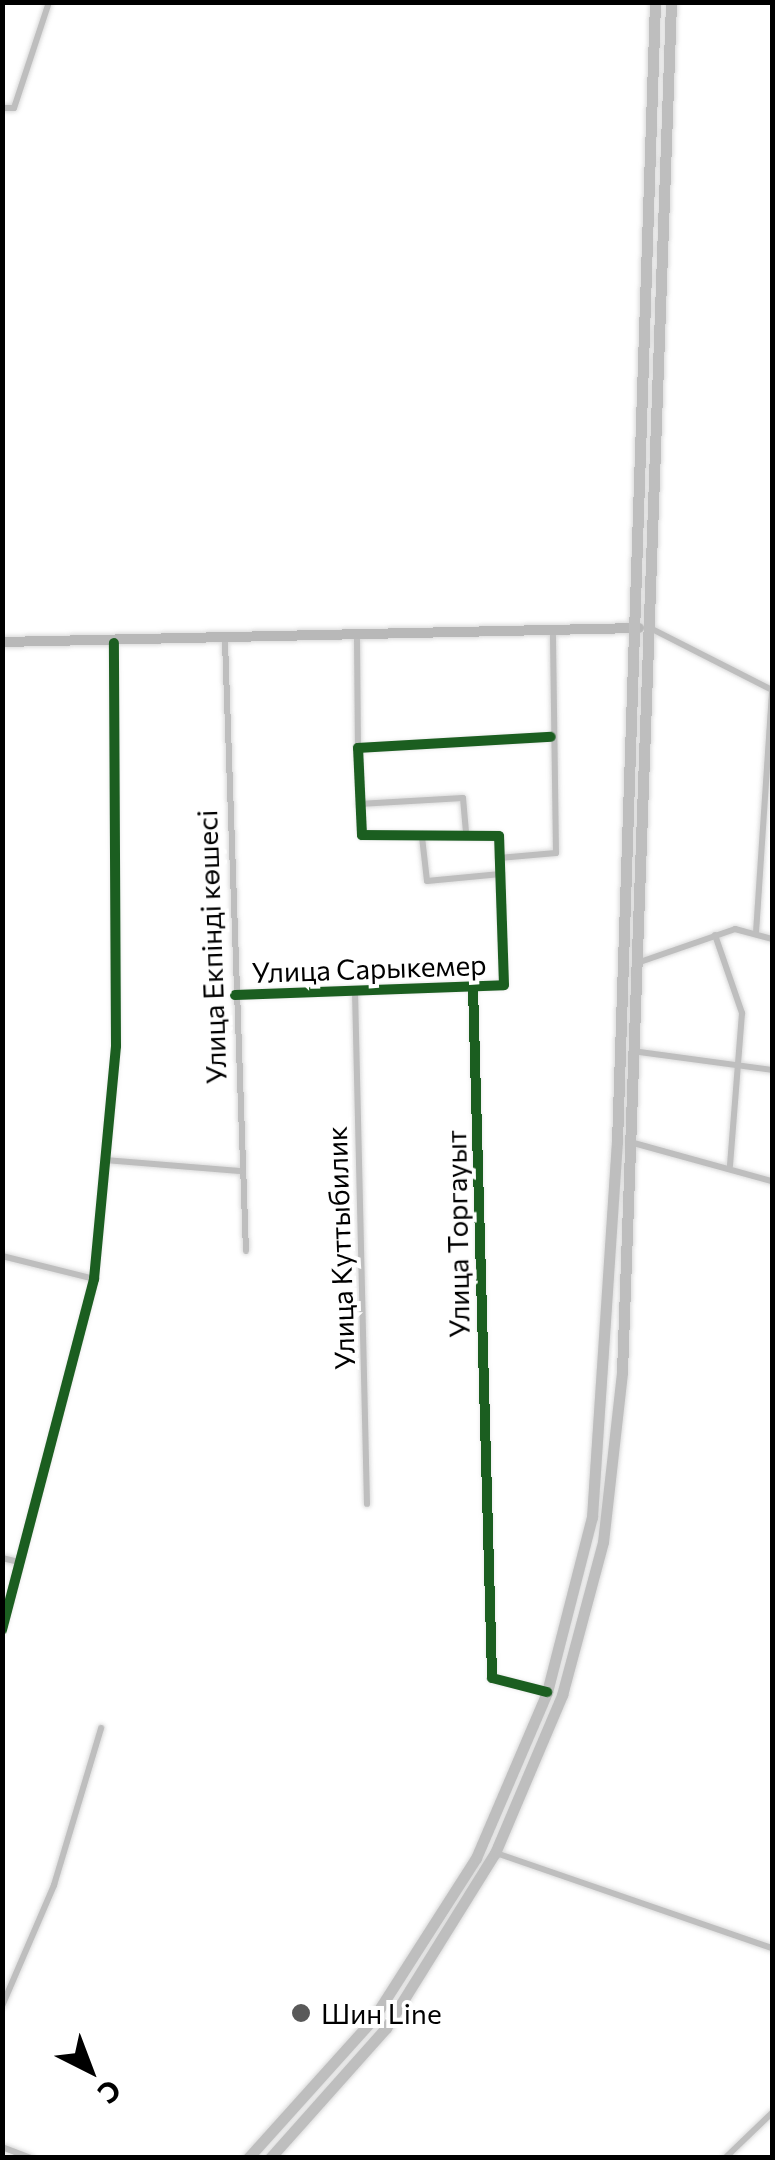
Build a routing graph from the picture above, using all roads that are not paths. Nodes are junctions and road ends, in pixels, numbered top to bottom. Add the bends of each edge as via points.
1 (49, 2) edge
2 (655, 2) edge
3 (670, 2) edge
4 (2, 108) edge
5 (553, 627) junction
6 (643, 628) junction
7 (357, 638) junction
8 (2, 642) edge
9 (225, 642) junction
10 (114, 643) junction
11 (772, 690) edge
12 (550, 736) junction
13 (358, 748) junction
14 (359, 804) junction
15 (466, 832) junction
16 (422, 837) junction
17 (499, 858) junction
18 (501, 874) junction
19 (756, 933) junction
20 (716, 934) junction
21 (772, 939) edge
22 (638, 963) junction
23 (473, 987) junction
24 (355, 990) junction
25 (235, 996) junction
26 (632, 1051) junction
27 (737, 1058) junction
28 (772, 1070) edge
29 (630, 1142) junction
30 (106, 1160) junction
31 (730, 1166) junction
32 (240, 1171) junction
33 (772, 1181) edge
34 (246, 1251) dead end
35 (2, 1256) edge
36 (94, 1279) junction
37 (606, 1372) junction
38 (622, 1372) junction
39 (367, 1504) dead end
40 (2, 1558) edge
41 (19, 1562) junction
42 (2, 1630) edge
43 (547, 1692) junction
44 (100, 1728) dead end
45 (495, 1853) junction
46 (772, 1948) edge
47 (2, 2006) edge
48 (772, 2113) edge
49 (2, 2147) edge
50 (31, 2158) edge
51 (248, 2158) edge
52 (270, 2158) edge
53 (726, 2158) edge

1 - 4 street via 14,108
2 - 6 highway
3 - 6 highway
5 - 6 main road
5 - 7 main road
5 - 12 street
6 - 11 street
6 - 22 highway
6 - 37 highway
7 - 9 main road
7 - 13 street
8 - 10 main road
9 - 10 main road
9 - 25 street, Улица Екпінді көшесі
10 - 30 street via 116,1046
11 - 19 street
12 - 13 street
12 - 17 street via 556,854
13 - 14 street
14 - 15 street via 463,798
14 - 16 street via 362,835
15 - 16 street
15 - 17 street via 494,832
16 - 18 street via 427,881
17 - 18 street
18 - 23 street, Улица Сарыкемер via 504,986
19 - 20 street
19 - 21 street
20 - 22 street
20 - 27 street via 742,1012
22 - 26 highway
23 - 24 street, Улица Сарыкемер
23 - 43 street, Улица Торгауыт via 492,1678
24 - 25 street, Улица Сарыкемер
24 - 39 street, Улица Куттыбилик
25 - 32 street, Улица Екпінді көшесі
26 - 27 street
26 - 29 highway
27 - 28 street
27 - 31 street
29 - 31 street
29 - 38 highway
30 - 32 street
30 - 36 street
31 - 33 street
32 - 34 street, Улица Екпінді көшесі
35 - 36 street
36 - 41 street
37 - 38 highway
37 - 43 highway via 592,1517
38 - 45 highway via 593,1585 562,1695
40 - 41 street
41 - 42 street
43 - 51 highway via 476,1858 422,1948 344,2055
44 - 47 street via 54,1885
45 - 46 street
45 - 52 highway via 394,2016
48 - 53 street
49 - 50 street

